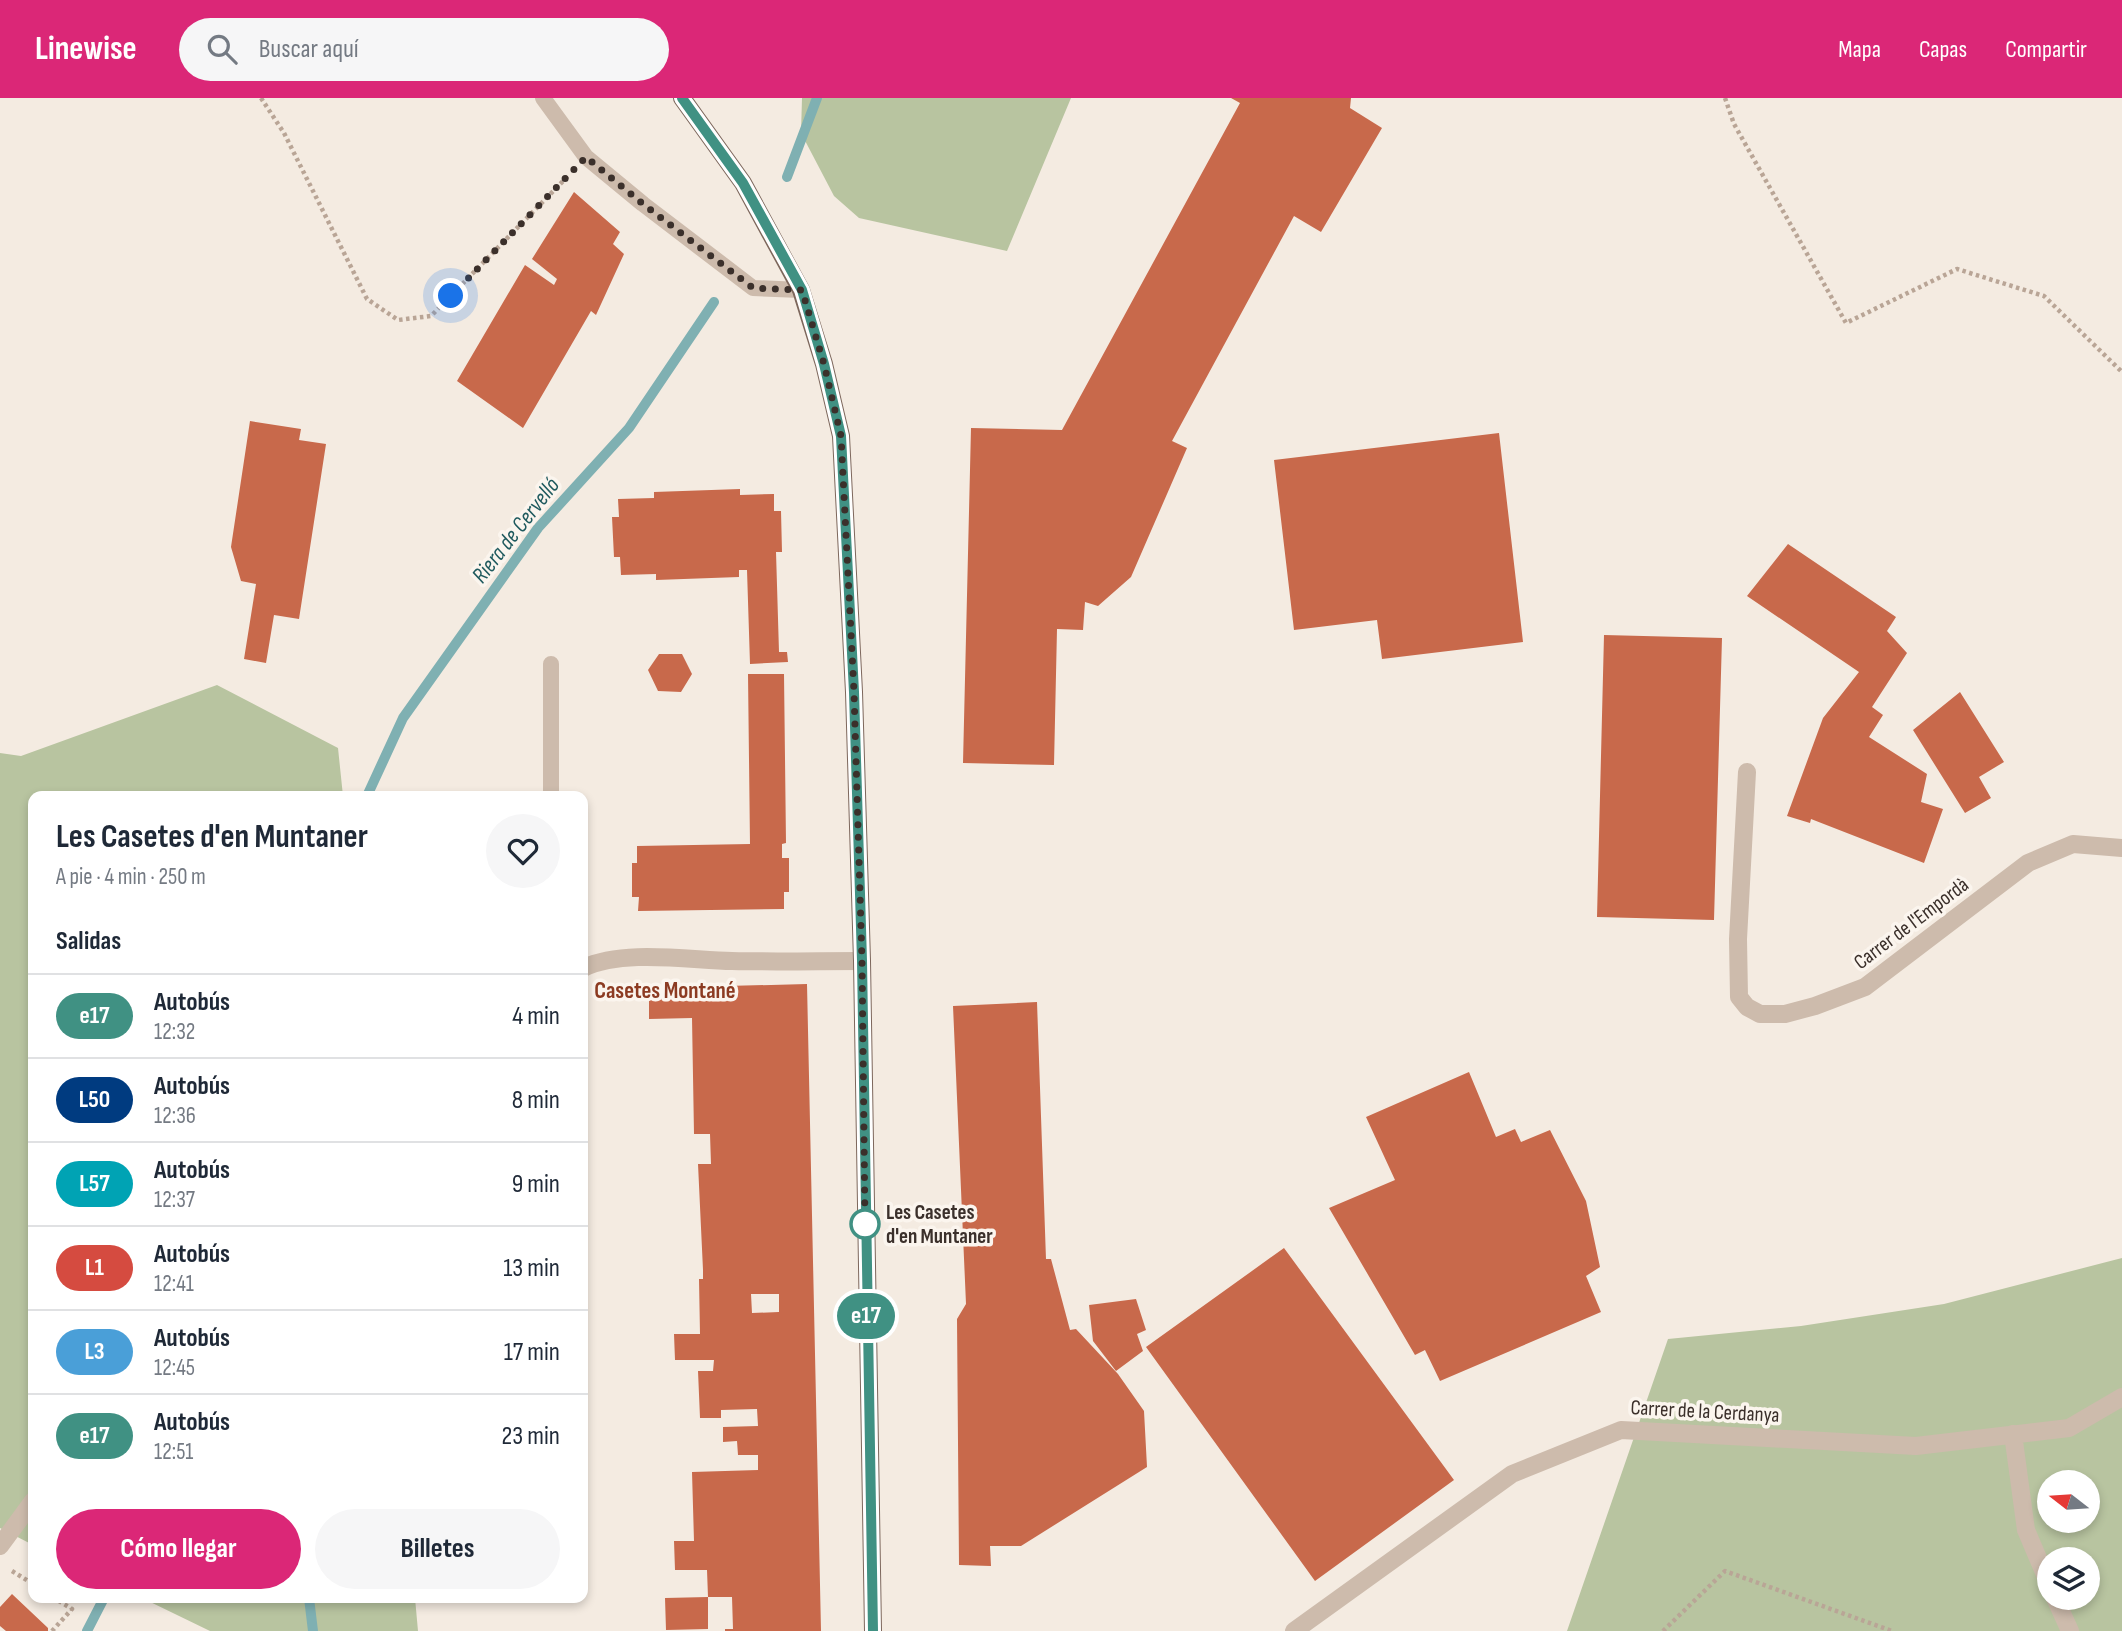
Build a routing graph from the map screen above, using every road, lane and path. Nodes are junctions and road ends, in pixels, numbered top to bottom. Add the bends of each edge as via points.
1 (261, 98) edge
2 (544, 98) edge
3 (682, 98) edge
4 (1725, 98) edge
5 (586, 157) junction
6 (802, 290) junction
7 (2122, 372) edge
8 (551, 664) dead end
9 (1747, 772) dead end
10 (551, 791) edge
11 (2122, 848) edge
12 (862, 961) junction
13 (588, 964) edge
14 (2122, 1397) edge
15 (2013, 1434) junction
16 (28, 1508) edge
17 (0, 1546) edge
18 (2037, 1557) edge
19 (11, 1570) dead end
20 (28, 1581) edge
21 (62, 1603) edge
22 (2060, 1610) edge
23 (52, 1631) edge
24 (873, 1631) edge
25 (1294, 1631) edge
26 (1663, 1631) edge
27 (1892, 1631) edge
28 (2070, 1631) edge

1 - 5 path via 284,133 367,299 398,320 431,316
2 - 5 lane
3 - 6 main road via 743,183
4 - 7 path via 1734,124 1846,323 1957,270 2044,296
5 - 6 lane via 753,288
6 - 12 main road via 841,436
8 - 10 lane
9 - 11 street, Carrer de l'Empordà via 1738,939 1740,997 1760,1014 1785,1014 1865,987 2028,863 2073,844
12 - 13 street via 644,958
12 - 24 main road
14 - 15 street, Carrer de la Cerdanya via 2069,1428
15 - 18 street via 2025,1530
15 - 25 street, Carrer de la Cerdanya via 1916,1446 1621,1430 1512,1474
16 - 17 street
19 - 20 path
21 - 23 path via 72,1609
22 - 28 street
26 - 27 path via 1725,1571

